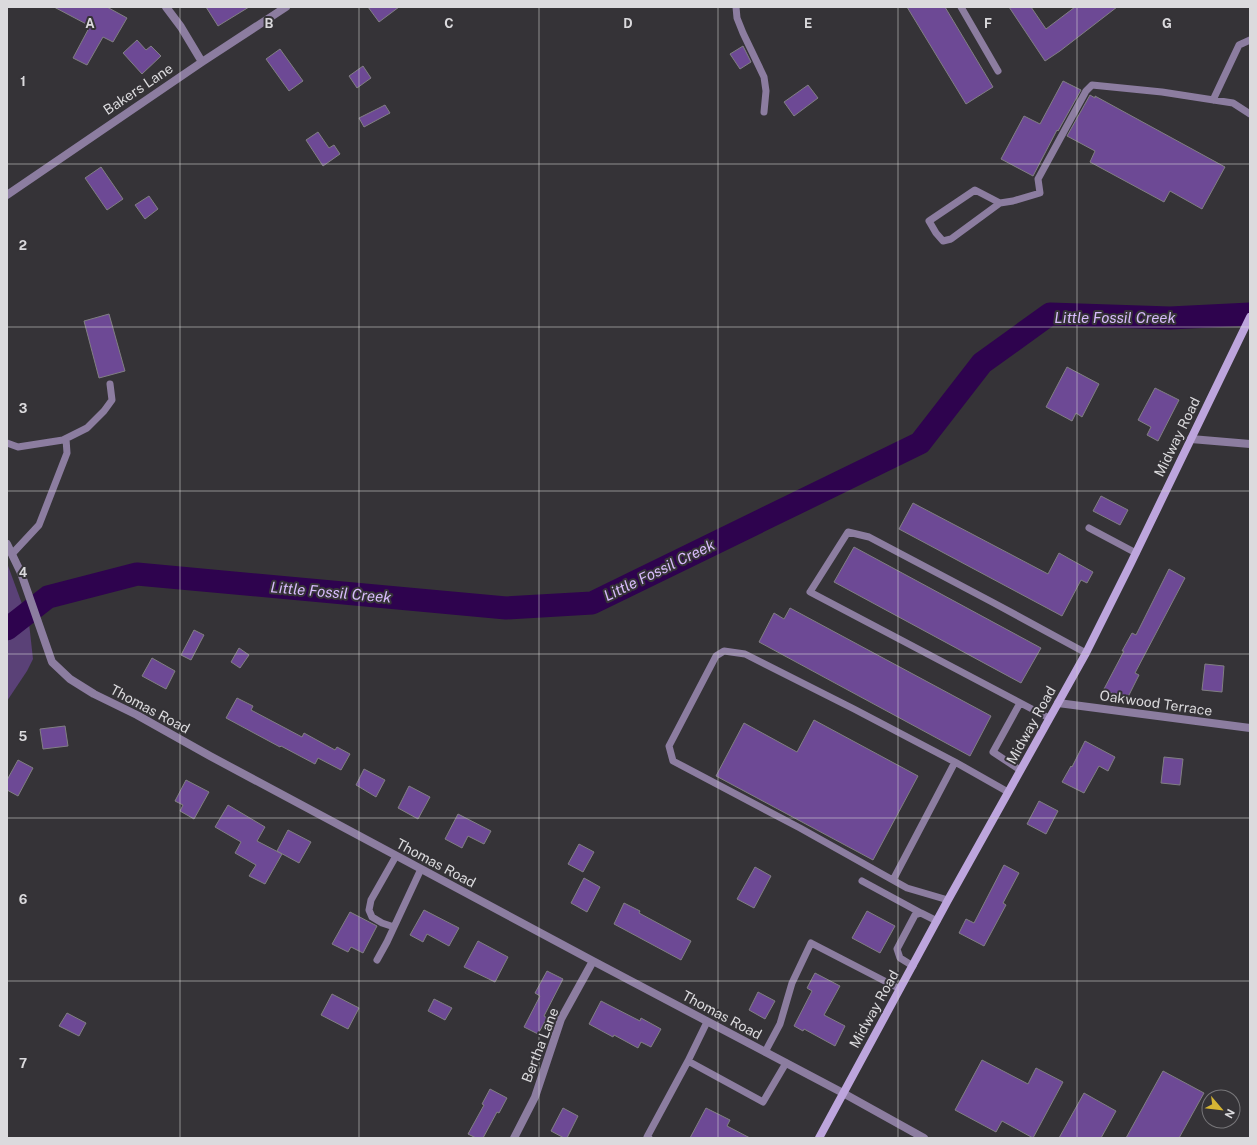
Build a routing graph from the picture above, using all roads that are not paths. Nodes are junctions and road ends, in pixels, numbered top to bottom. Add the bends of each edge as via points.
1 (166, 7) edge
2 (286, 7) edge
3 (736, 7) edge
4 (961, 7) edge
5 (1250, 40) edge
6 (202, 62) junction
7 (998, 71) dead end
8 (1213, 100) junction
9 (764, 112) dead end
10 (1250, 114) edge
11 (7, 195) edge
12 (1000, 203) junction
13 (1250, 317) edge
14 (110, 384) dead end
15 (66, 439) junction
16 (1191, 439) junction
17 (7, 444) edge
18 (1250, 444) edge
19 (1089, 528) dead end
20 (7, 544) edge
21 (1136, 553) junction
22 (12, 554) junction
23 (1086, 653) junction
24 (1020, 703) junction
25 (1058, 703) junction
26 (1049, 718) junction
27 (1250, 728) edge
28 (955, 762) junction
29 (1020, 770) junction
30 (1008, 792) junction
31 (396, 856) junction
32 (421, 869) junction
33 (893, 880) junction
34 (862, 881) dead end
35 (948, 900) junction
36 (921, 912) junction
37 (937, 921) junction
38 (394, 927) junction
39 (377, 960) dead end
40 (593, 961) junction
41 (913, 966) junction
42 (900, 989) junction
43 (707, 1022) junction
44 (765, 1052) junction
45 (688, 1061) junction
46 (786, 1063) junction
47 (844, 1093) junction
48 (514, 1138) edge
49 (649, 1138) edge
50 (819, 1138) edge
51 (924, 1138) edge

1 - 6 street
2 - 6 street, Bakers Lane
3 - 9 lane via 737,18 764,77
4 - 7 lane
5 - 8 lane via 1239,45
6 - 11 street, Bakers Lane
8 - 10 lane via 1233,103
8 - 12 lane via 1162,92 1092,86 1086,91 1038,179 1040,193
12 - 12 lane via 952,239 943,241 929,221 975,190
13 - 16 main road, Midway Road
14 - 15 lane via 112,400 104,411 88,428
15 - 17 lane via 18,447
15 - 22 lane via 67,453 38,525
16 - 18 street
16 - 21 main road, Midway Road
19 - 21 lane
20 - 22 street, Thomas Road
21 - 23 main road, Midway Road
22 - 31 street, Thomas Road via 25,583 52,662 70,679
23 - 24 lane via 869,537 848,532 810,592
23 - 25 main road, Midway Road
24 - 26 lane
24 - 29 lane via 993,752
25 - 26 main road, Midway Road
25 - 27 street, Oakwood Terrace
26 - 29 main road, Midway Road
28 - 30 lane
28 - 33 lane
28 - 33 lane via 745,654 724,651 716,656 669,746 673,761
29 - 30 main road, Midway Road
30 - 35 main road, Midway Road
31 - 32 street, Thomas Road
31 - 38 lane via 371,900 369,910 372,917
32 - 38 lane
32 - 40 street, Thomas Road
33 - 35 lane via 907,888
34 - 36 lane
35 - 37 main road, Midway Road
36 - 37 lane
36 - 41 lane via 915,916 897,949 900,958
37 - 41 main road, Midway Road
38 - 39 lane
40 - 43 street, Thomas Road
40 - 48 street, Bertha Lane via 561,1020 535,1096
41 - 42 main road, Midway Road
42 - 44 lane via 811,943 792,983 780,1024
42 - 47 main road, Midway Road
43 - 44 street, Thomas Road
43 - 45 lane
44 - 46 street, Thomas Road
45 - 46 lane via 763,1102
45 - 49 lane via 646,1136
46 - 47 street, Thomas Road
47 - 50 main road, Midway Road
47 - 51 street, Thomas Road

